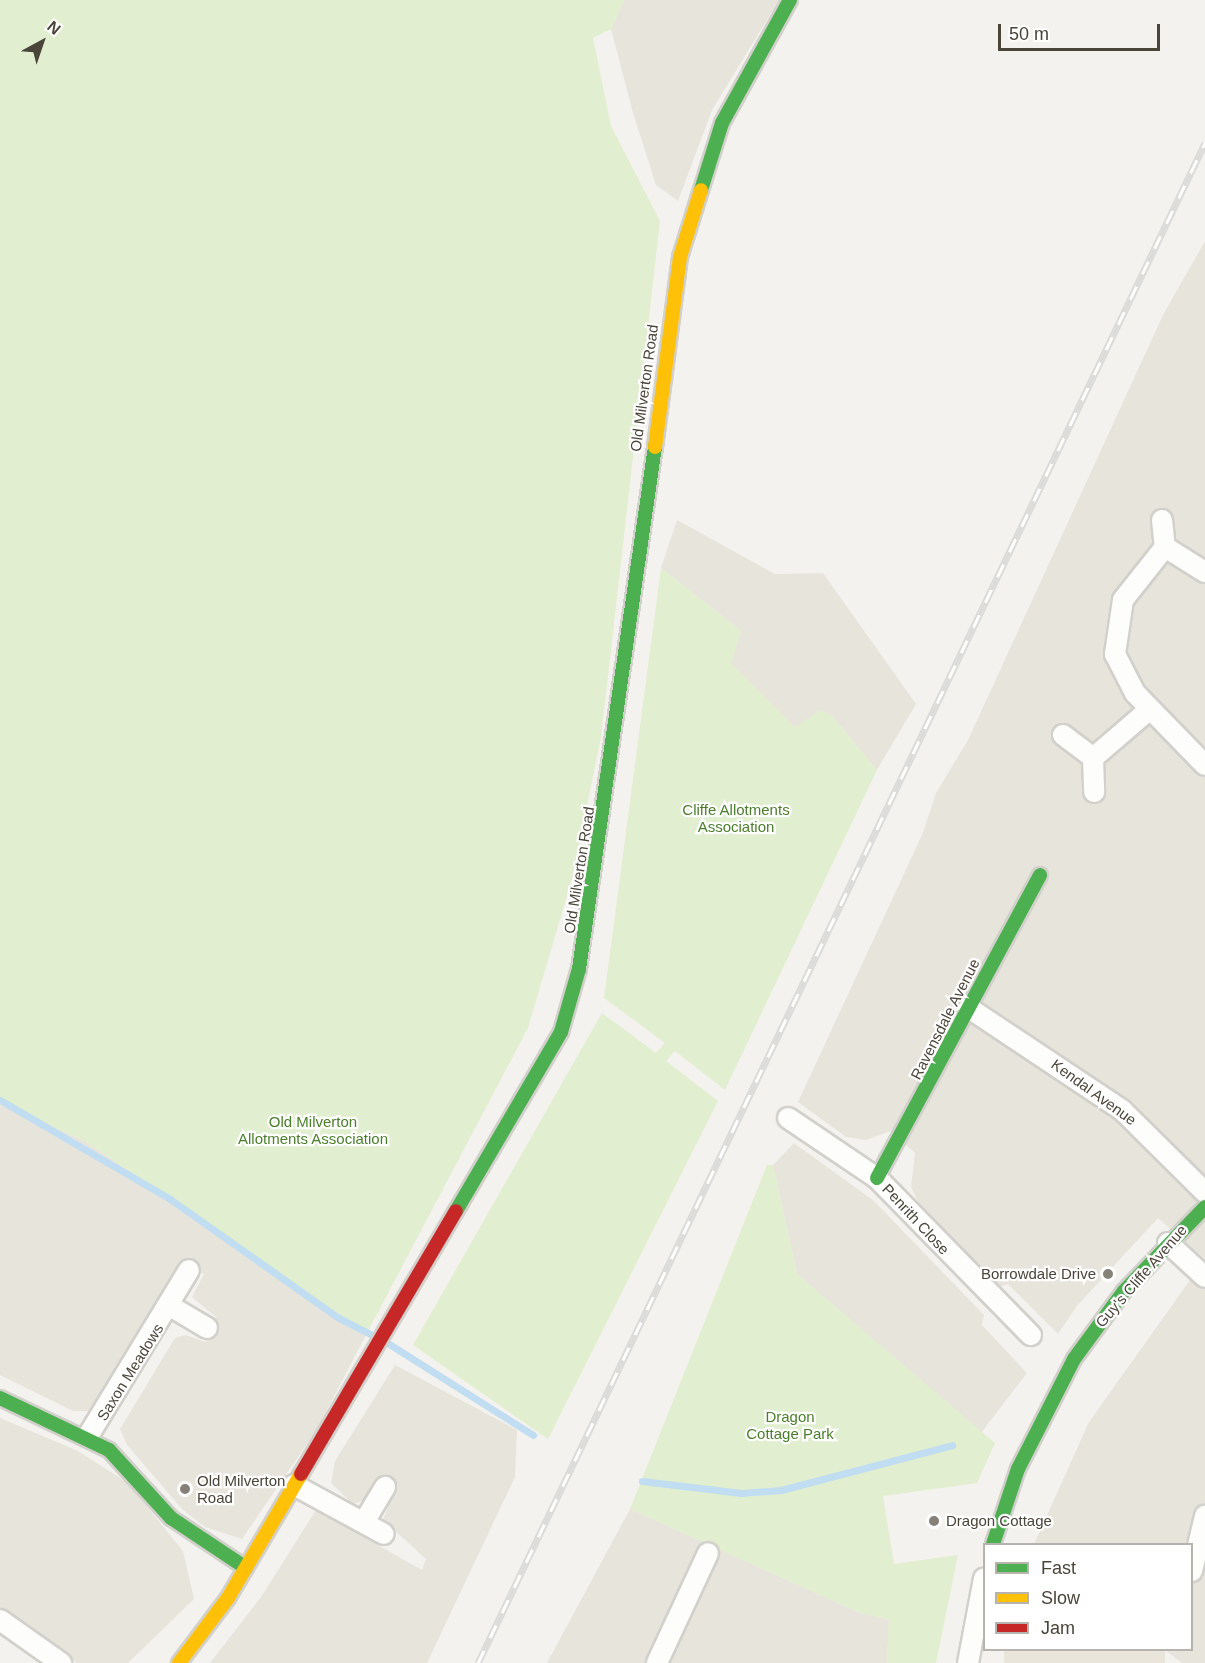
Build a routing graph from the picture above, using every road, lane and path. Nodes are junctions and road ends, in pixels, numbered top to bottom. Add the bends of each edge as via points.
1 (790, 0) edge
2 (1162, 520) dead end
3 (1165, 547) junction
4 (1205, 572) edge
5 (1150, 709) junction
6 (1063, 735) dead end
7 (1093, 758) junction
8 (1205, 765) edge
9 (1094, 792) dead end
10 (1040, 875) dead end
11 (969, 1008) junction
12 (788, 1118) dead end
13 (877, 1178) junction
14 (1205, 1192) edge
15 (1205, 1207) edge
16 (1168, 1243) junction
17 (189, 1270) dead end
18 (1205, 1277) edge
19 (170, 1306) junction
20 (207, 1328) dead end
21 (1031, 1335) dead end
22 (0, 1398) edge
23 (88, 1436) junction
24 (294, 1485) junction
25 (385, 1487) dead end
26 (1205, 1516) edge
27 (364, 1522) junction
28 (384, 1534) dead end
29 (994, 1543) edge
30 (708, 1553) dead end
31 (1193, 1563) edge
32 (246, 1568) junction
33 (983, 1583) edge
34 (0, 1620) edge
35 (61, 1663) edge
36 (179, 1663) edge
37 (657, 1663) edge
38 (968, 1663) edge

1 - 24 street, Old Milverton Road via 722,123 680,257 603,832 572,1001 547,1061 395,1322
2 - 3 street
3 - 4 street
3 - 5 street via 1123,600 1115,638 1118,665
5 - 7 street
5 - 8 street
6 - 7 street
7 - 9 street
10 - 11 street, Ravensdale Avenue
11 - 13 street, Ravensdale Avenue
11 - 14 street, Kendal Avenue via 1122,1110
12 - 13 street, Penrith Close
13 - 21 street, Penrith Close
15 - 16 street, Guy's Cliffe Avenue
16 - 18 street
16 - 29 street, Guy's Cliffe Avenue via 1115,1302 1070,1366 1018,1468
17 - 19 street, Saxon Meadows
19 - 20 street, Saxon Meadows
19 - 23 street, Saxon Meadows
22 - 23 street
23 - 32 street via 124,1464 171,1518
24 - 27 street
24 - 32 street, Old Milverton Road
25 - 27 street
26 - 31 street
27 - 28 street
30 - 37 street
32 - 36 street, Old Milverton Road
33 - 38 street
34 - 35 street

